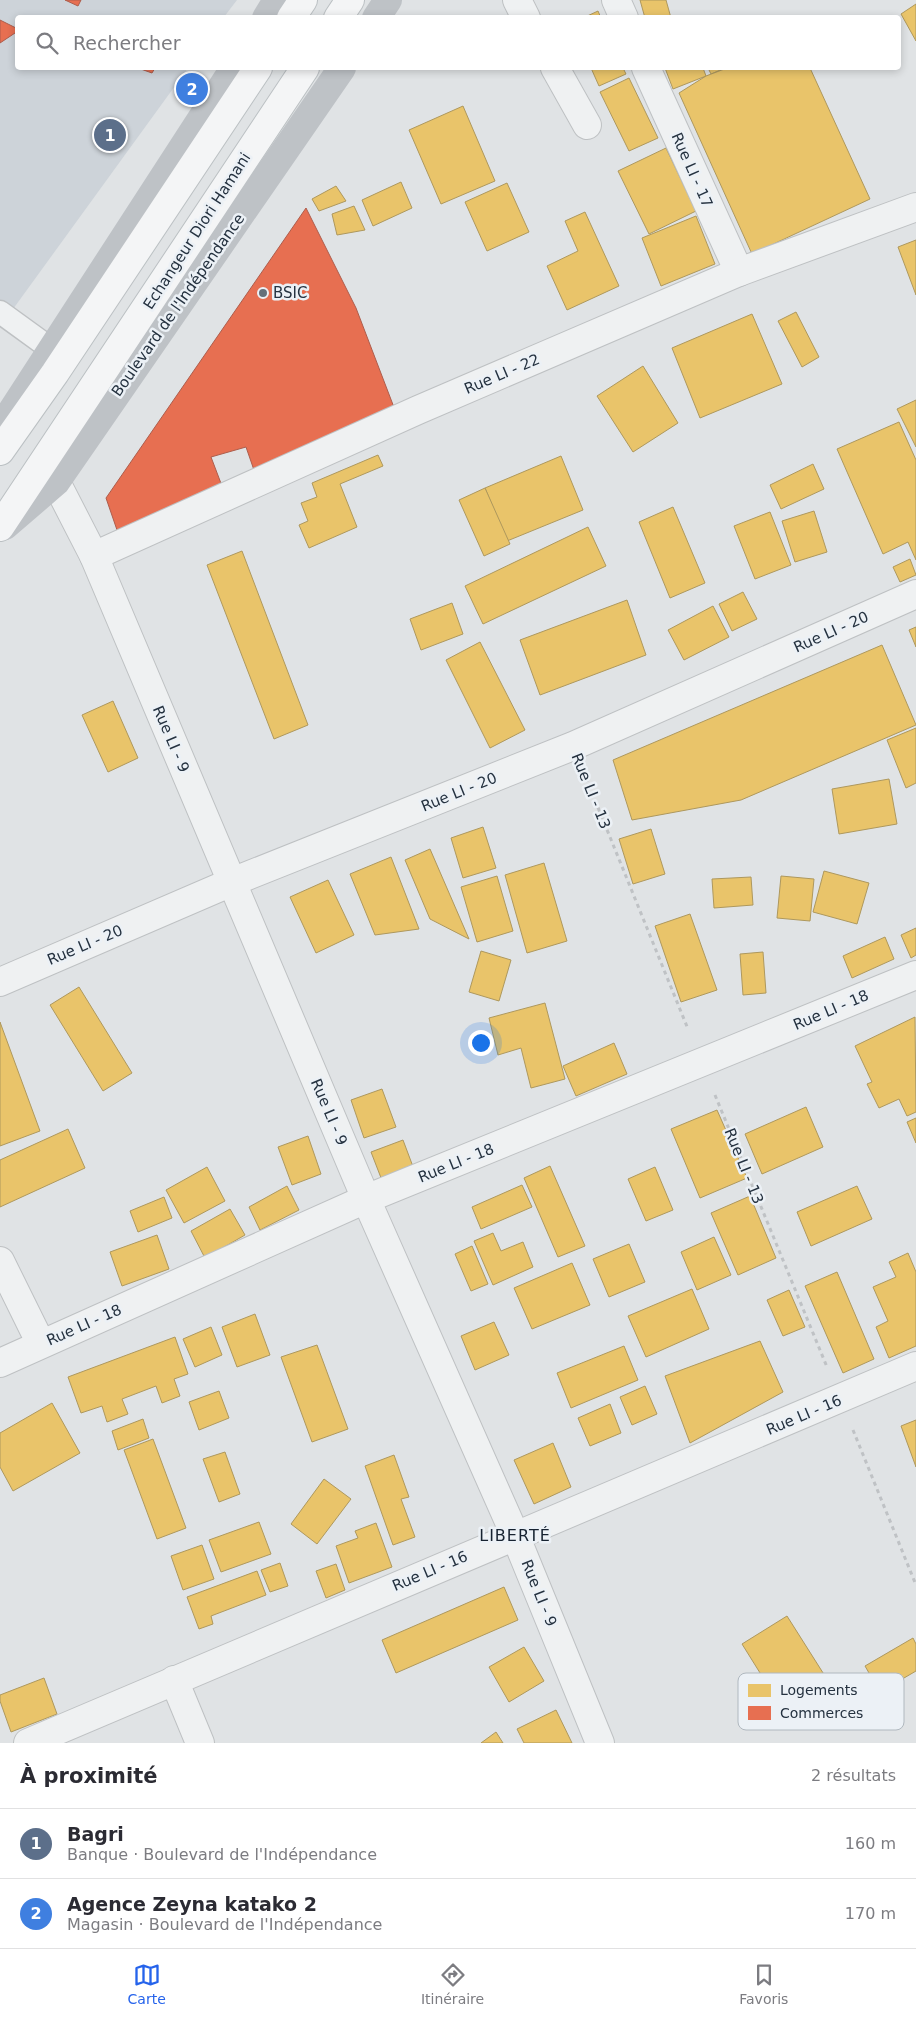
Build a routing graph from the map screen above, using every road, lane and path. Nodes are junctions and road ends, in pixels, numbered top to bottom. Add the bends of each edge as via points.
1 (277, 0) edge
2 (303, 0) edge
3 (350, 0) edge
4 (388, 0) edge
5 (516, 0) edge
6 (616, 0) edge
7 (268, 15) edge
8 (293, 15) edge
9 (340, 15) edge
10 (378, 15) edge
11 (524, 15) edge
12 (623, 15) edge
13 (233, 70) edge
14 (257, 70) edge
15 (304, 70) edge
16 (341, 70) edge
17 (556, 70) edge
18 (647, 70) edge
19 (587, 126) dead end
20 (916, 207) edge
21 (739, 272) junction
22 (0, 312) edge
23 (53, 361) junction
24 (88, 395) joint
25 (0, 429) edge
26 (0, 451) edge
27 (56, 482) junction
28 (0, 529) edge
29 (94, 556) junction
30 (916, 594) edge
31 (573, 746) junction
32 (232, 882) junction
33 (916, 975) edge
34 (0, 982) edge
35 (702, 1063) junction
36 (366, 1199) junction
37 (0, 1260) edge
38 (41, 1344) junction
39 (0, 1363) edge
40 (916, 1366) edge
41 (840, 1400) junction
42 (515, 1535) junction
43 (916, 1585) edge
44 (174, 1680) junction
45 (28, 1743) edge
46 (200, 1743) edge
47 (600, 1743) edge

1 - 7 main road
2 - 8 main road
3 - 9 main road
4 - 10 main road
5 - 11 street
6 - 12 street
13 - 23 main road
14 - 23 main road
15 - 24 main road, Echangeur Diori Hamani
16 - 27 main road, Boulevard de l'Indépendance
17 - 19 street
18 - 21 street, Rue LI - 17
20 - 21 street, Rue LI - 22
21 - 29 street, Rue LI - 22 via 418,410
22 - 23 lane
23 - 25 main road
23 - 26 main road
24 - 28 main road, Boulevard de l'Indépendance
27 - 28 main road, Boulevard de l'Indépendance
27 - 29 street, Rue LI - 9
29 - 32 street, Rue LI - 9
30 - 31 street, Rue LI - 20
31 - 32 street, Rue LI - 20
31 - 35 path, Rue LI - 13
32 - 34 street, Rue LI - 20
32 - 36 street, Rue LI - 9
33 - 35 street, Rue LI - 18
35 - 36 street, Rue LI - 18
35 - 41 path, Rue LI - 13
36 - 38 street, Rue LI - 18
36 - 42 street, Rue LI - 9
37 - 38 street
38 - 39 street, Rue LI - 18
40 - 41 street, Rue LI - 16
41 - 42 street, Rue LI - 16
41 - 43 path, Rue LI - 13
42 - 44 street, Rue LI - 16
42 - 47 street, Rue LI - 9
44 - 45 street, Rue LI - 16
44 - 46 street

